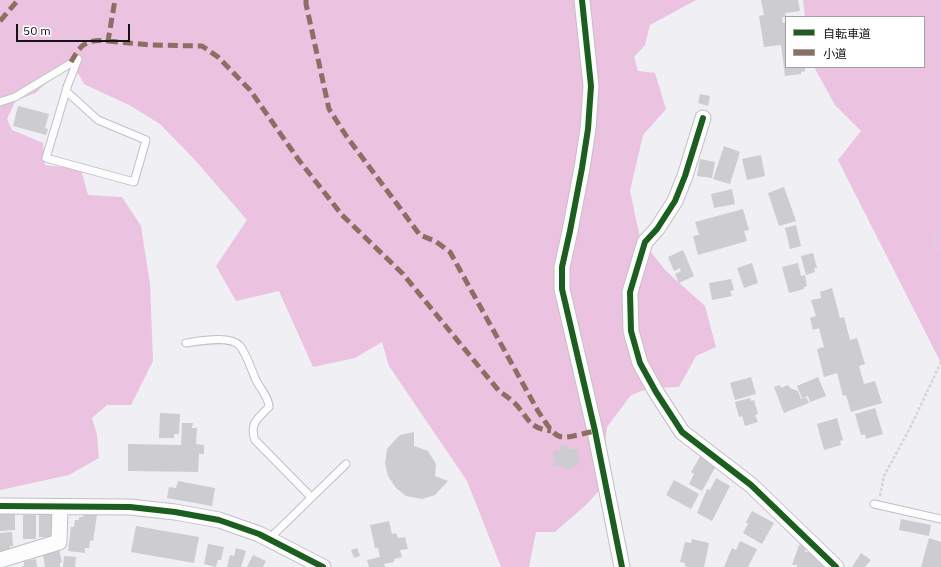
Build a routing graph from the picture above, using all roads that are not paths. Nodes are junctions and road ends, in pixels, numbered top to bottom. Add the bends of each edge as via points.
1 (582, 0) edge
2 (66, 92) junction
3 (0, 102) edge
4 (703, 118) dead end
5 (186, 343) dead end
6 (346, 464) dead end
7 (311, 497) junction
8 (876, 505) road end
9 (0, 506) edge
10 (60, 508) junction
11 (941, 519) edge
12 (269, 539) junction
13 (0, 560) edge
14 (323, 567) edge
15 (622, 567) edge
16 (835, 567) edge

1 - 15 street via 591,86 582,168 562,267 562,289 595,431
2 - 2 lane via 46,158 134,182 146,140 98,120
2 - 3 lane via 78,59 15,97
4 - 16 street via 686,176 675,201 657,229 645,242 630,292 631,331 640,363 682,432 751,485
5 - 7 lane via 224,339 240,346 269,402 269,407 253,423 252,433 255,440
6 - 7 lane
7 - 12 lane
8 - 11 lane
9 - 10 street
10 - 12 street via 130,507 175,512 219,520
10 - 13 street via 59,542
12 - 14 street

